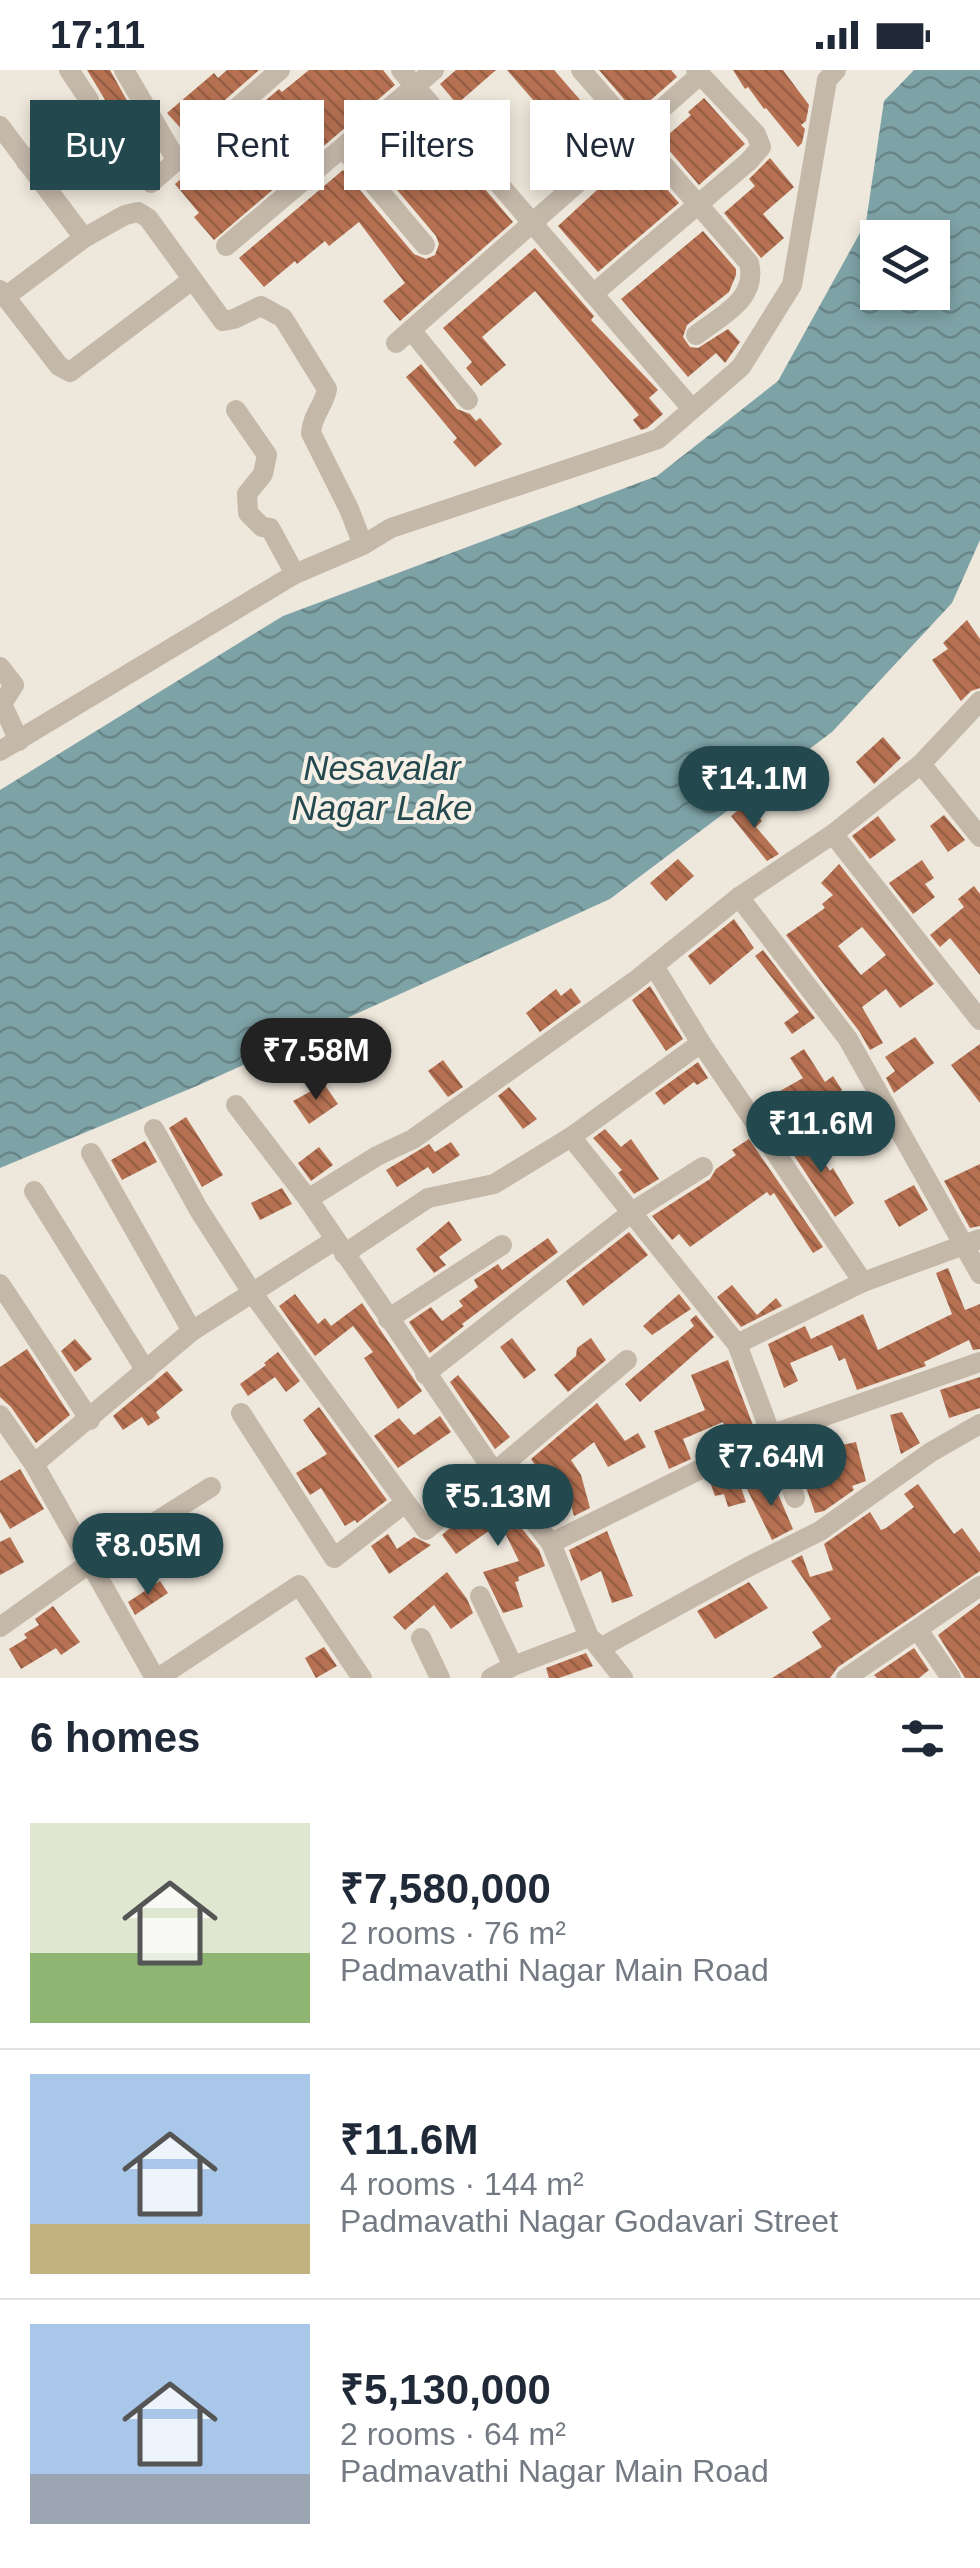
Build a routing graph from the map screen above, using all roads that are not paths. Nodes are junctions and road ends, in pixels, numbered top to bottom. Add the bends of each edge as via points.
1 (69, 70) edge
2 (124, 70) edge
3 (280, 70) edge
4 (434, 70) edge
5 (581, 70) edge
6 (698, 73) edge
7 (828, 73) edge
8 (408, 78) edge
9 (607, 100) edge
10 (669, 100) edge
11 (0, 126) edge
12 (343, 148) junction
13 (176, 161) junction
14 (26, 162) junction
15 (670, 173) edge
16 (160, 175) edge
17 (569, 190) edge
18 (698, 205) junction
19 (531, 224) junction
20 (84, 238) junction
21 (226, 246) dead end
22 (425, 246) dead end
23 (192, 280) junction
24 (2, 294) edge
25 (592, 294) junction
26 (696, 334) dead end
27 (468, 400) dead end
28 (692, 409) junction
29 (236, 410) dead end
30 (363, 544) junction
31 (295, 574) junction
32 (0, 667) edge
33 (980, 701) edge
34 (10, 746) edge
35 (921, 764) junction
36 (833, 834) junction
37 (980, 837) edge
38 (739, 898) junction
39 (654, 966) junction
40 (980, 1020) edge
41 (701, 1043) junction
42 (236, 1105) dead end
43 (154, 1129) dead end
44 (571, 1137) junction
45 (92, 1152) dead end
46 (702, 1166) dead end
47 (34, 1191) dead end
48 (308, 1198) junction
49 (632, 1212) junction
50 (972, 1242) edge
51 (502, 1244) dead end
52 (340, 1247) junction
53 (980, 1274) edge
54 (862, 1282) junction
55 (0, 1284) edge
56 (253, 1294) junction
57 (388, 1319) junction
58 (192, 1331) junction
59 (737, 1344) junction
60 (627, 1360) dead end
61 (980, 1362) edge
62 (146, 1371) junction
63 (425, 1374) junction
64 (241, 1412) dead end
65 (0, 1415) edge
66 (90, 1420) junction
67 (980, 1424) edge
68 (770, 1435) junction
69 (34, 1464) junction
70 (495, 1473) junction
71 (211, 1487) dead end
72 (796, 1498) dead end
73 (405, 1502) junction
74 (551, 1542) junction
75 (90, 1563) junction
76 (980, 1586) edge
77 (480, 1596) dead end
78 (0, 1627) edge
79 (918, 1630) junction
80 (420, 1638) dead end
81 (595, 1642) junction
82 (514, 1666) junction
83 (156, 1678) edge
84 (362, 1678) edge
85 (440, 1678) edge
86 (491, 1678) edge
87 (623, 1678) edge
88 (846, 1678) edge
89 (951, 1678) edge

1 - 14 street via 90,112
2 - 13 street
3 - 13 street
4 - 8 street
5 - 9 street
6 - 10 street
6 - 18 street via 761,147
7 - 28 street via 792,284 741,366
8 - 12 street
8 - 19 street
11 - 14 street
12 - 21 street
12 - 22 street
13 - 16 street
14 - 20 street
15 - 18 street
17 - 19 street
18 - 25 street
18 - 26 street via 752,276 748,294
19 - 25 street
19 - 27 street via 404,337
20 - 23 street via 138,212
20 - 24 street
23 - 24 street via 70,372 58,366
23 - 30 street via 223,321 261,306 272,309 308,354 327,389 311,433
25 - 28 street
28 - 30 street via 658,438 391,528
29 - 31 street via 267,455 263,474 247,494 248,513 270,528
30 - 31 street
31 - 34 street
32 - 34 street via 14,685 2,704
33 - 35 street
35 - 36 street
35 - 37 street
36 - 38 street
36 - 40 street
38 - 39 street
38 - 50 street via 848,1039
39 - 41 street
39 - 48 street via 413,1139
41 - 44 street
41 - 54 street
42 - 48 street
43 - 56 street
44 - 49 street
44 - 52 street via 494,1184 428,1198
45 - 58 street
46 - 49 street
47 - 62 street
48 - 52 street
49 - 59 street
49 - 63 street
50 - 53 street
50 - 54 street
51 - 57 street
52 - 56 street
52 - 57 street
54 - 59 street
55 - 66 street
56 - 58 street
56 - 73 street
57 - 63 street
58 - 62 street
59 - 68 street
60 - 70 street
61 - 68 street
62 - 66 street
63 - 70 street
64 - 73 street via 334,1558
65 - 69 street
66 - 69 street
67 - 81 street via 820,1532
68 - 72 street
68 - 74 street
69 - 75 street
70 - 73 street via 426,1530
70 - 74 street
71 - 75 street
74 - 81 street
75 - 78 street
75 - 83 street
76 - 79 street
77 - 82 street
79 - 88 street
79 - 89 street
80 - 85 street
81 - 82 street
81 - 87 street
82 - 86 street
83 - 84 street via 299,1585

